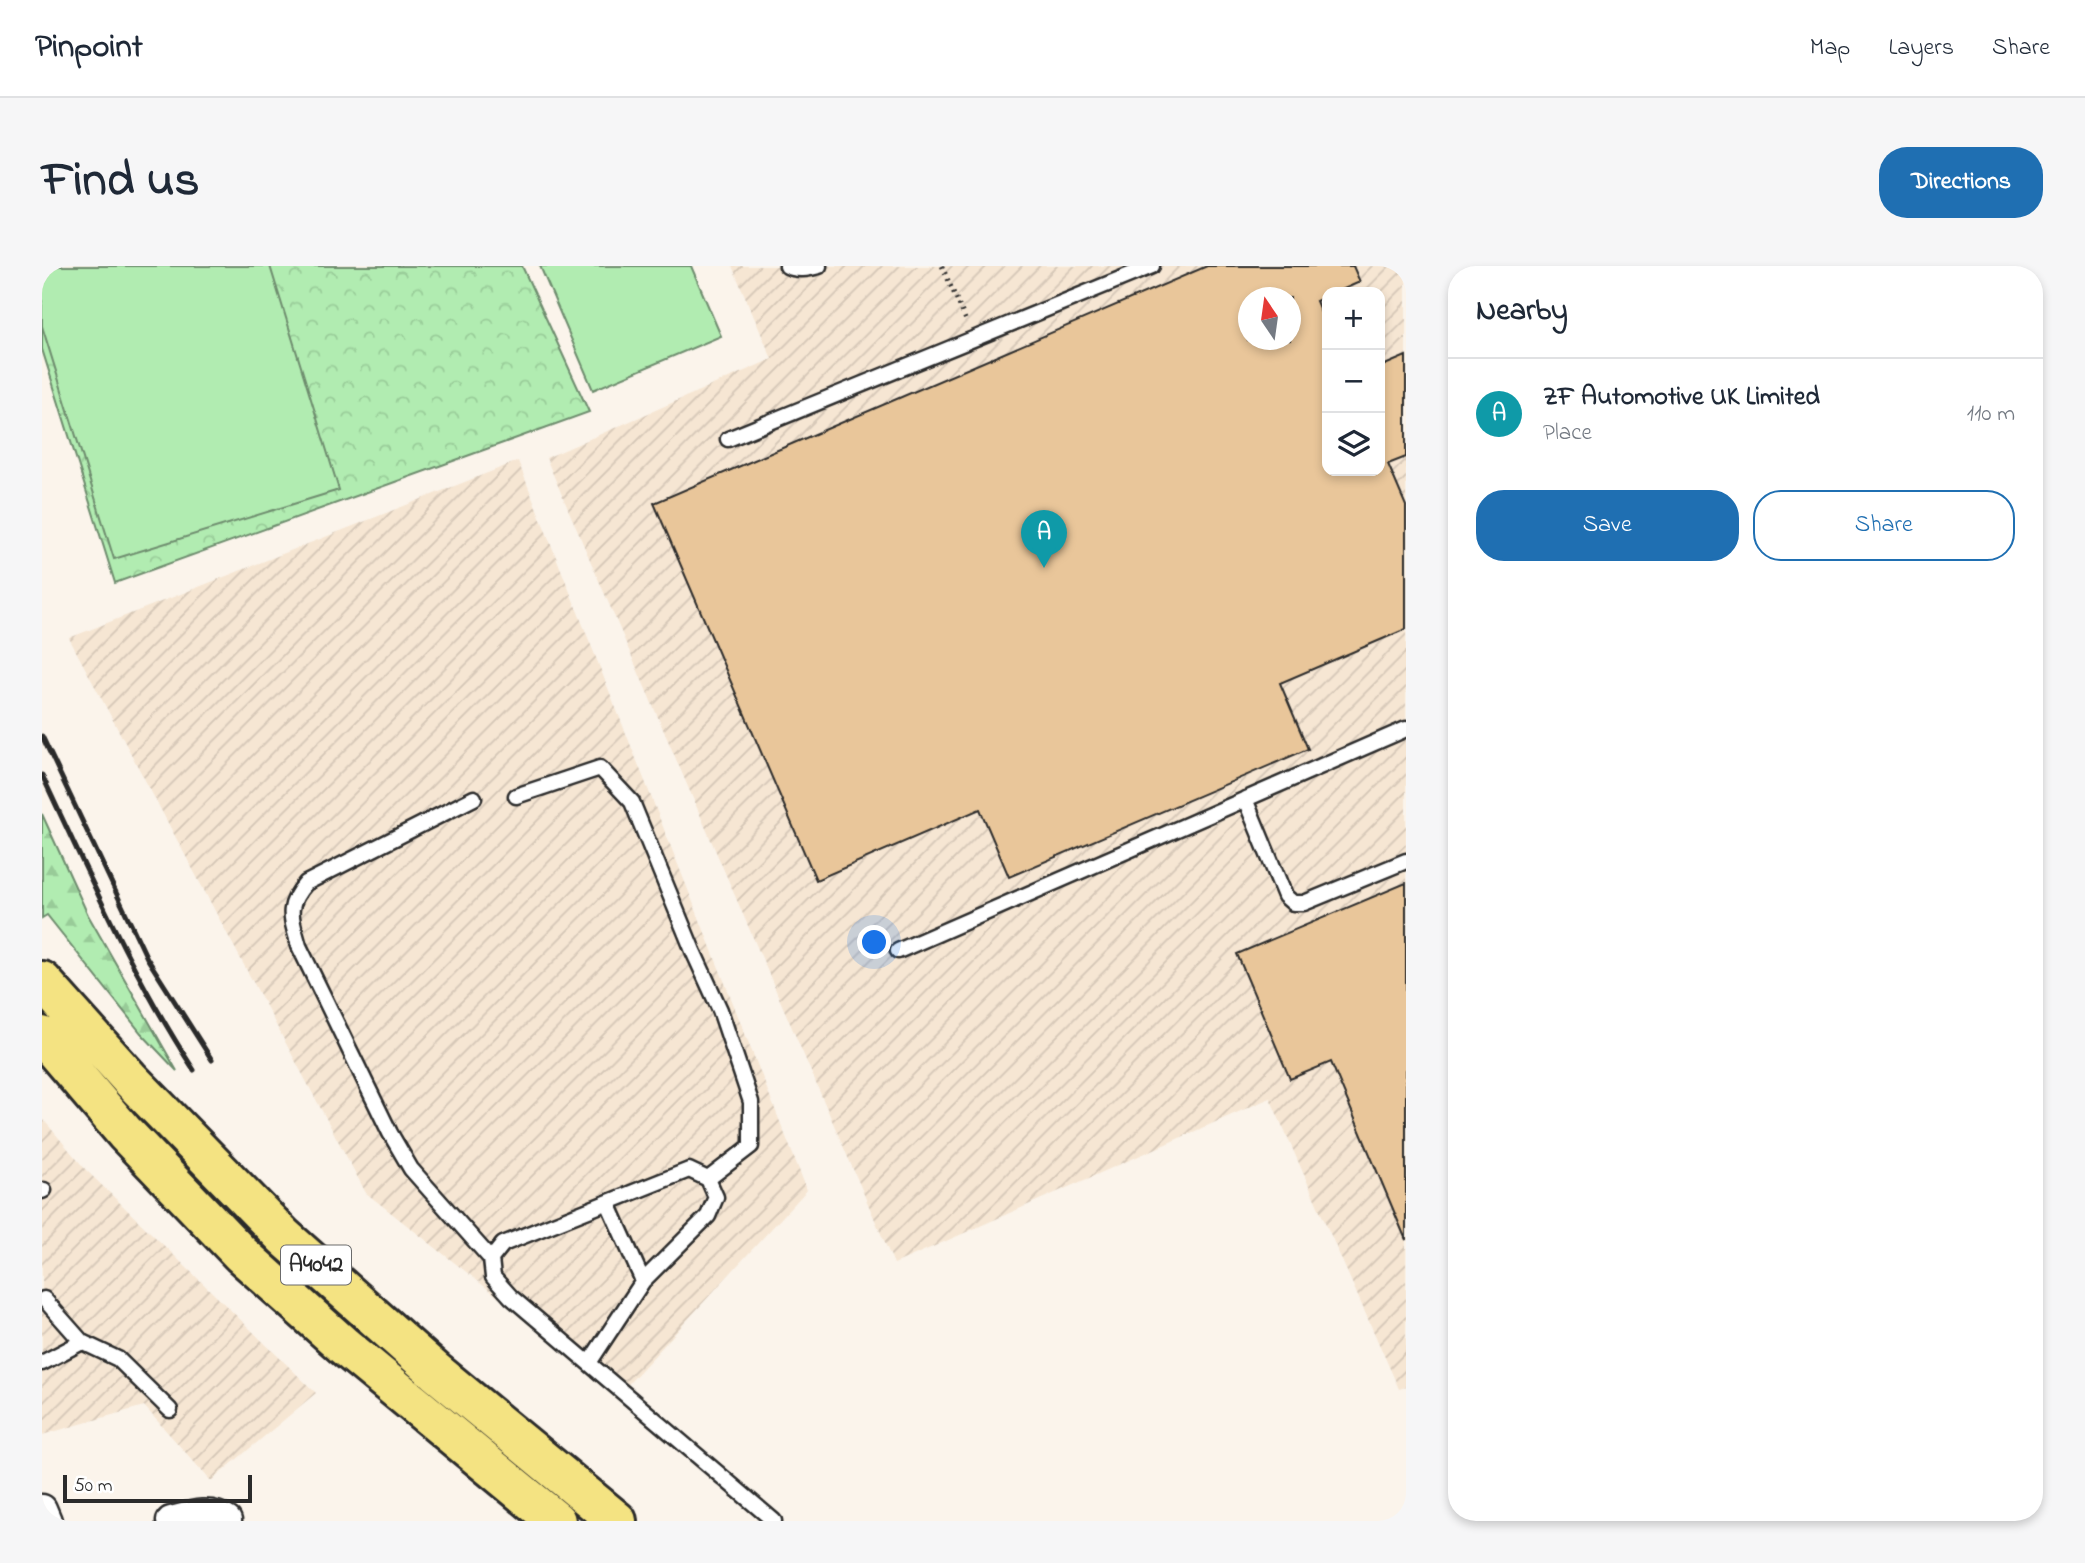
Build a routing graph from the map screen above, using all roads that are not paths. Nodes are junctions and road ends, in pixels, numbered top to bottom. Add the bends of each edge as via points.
1 (819, 266) edge
2 (1152, 266) edge
3 (790, 267) edge
4 (727, 439) dead end
5 (1406, 729) edge
6 (516, 796) dead end
7 (474, 798) dead end
8 (1245, 799) junction
9 (1406, 861) edge
10 (898, 951) dead end
11 (42, 981) edge
12 (42, 1036) edge
13 (708, 1179) junction
14 (608, 1203) junction
15 (491, 1259) junction
16 (643, 1281) junction
17 (44, 1299) dead end
18 (82, 1342) junction
19 (42, 1363) edge
20 (589, 1363) junction
21 (170, 1410) dead end
22 (42, 1509) edge
23 (47, 1521) edge
24 (171, 1521) edge
25 (227, 1521) edge
26 (556, 1521) edge
27 (617, 1521) edge
28 (774, 1521) edge

1 - 3 lane
2 - 4 lane
5 - 8 lane
6 - 13 lane via 600,768 632,802 720,1010 751,1102 751,1146
7 - 15 lane via 306,883 294,897 291,916 299,946 397,1145 411,1168
8 - 9 lane via 1285,896 1293,903 1304,903
8 - 10 lane
11 - 27 highway, A4042 via 284,1237 436,1372
12 - 26 highway, A4042 via 125,1133 241,1254 344,1346
13 - 14 lane via 689,1170
13 - 16 lane via 716,1197 708,1216
14 - 15 lane via 503,1244
14 - 16 lane
15 - 20 lane via 493,1276 510,1297
16 - 20 lane
17 - 18 lane
18 - 19 lane
18 - 21 lane via 118,1359
20 - 28 lane
22 - 23 street
24 - 25 street via 206,1514

